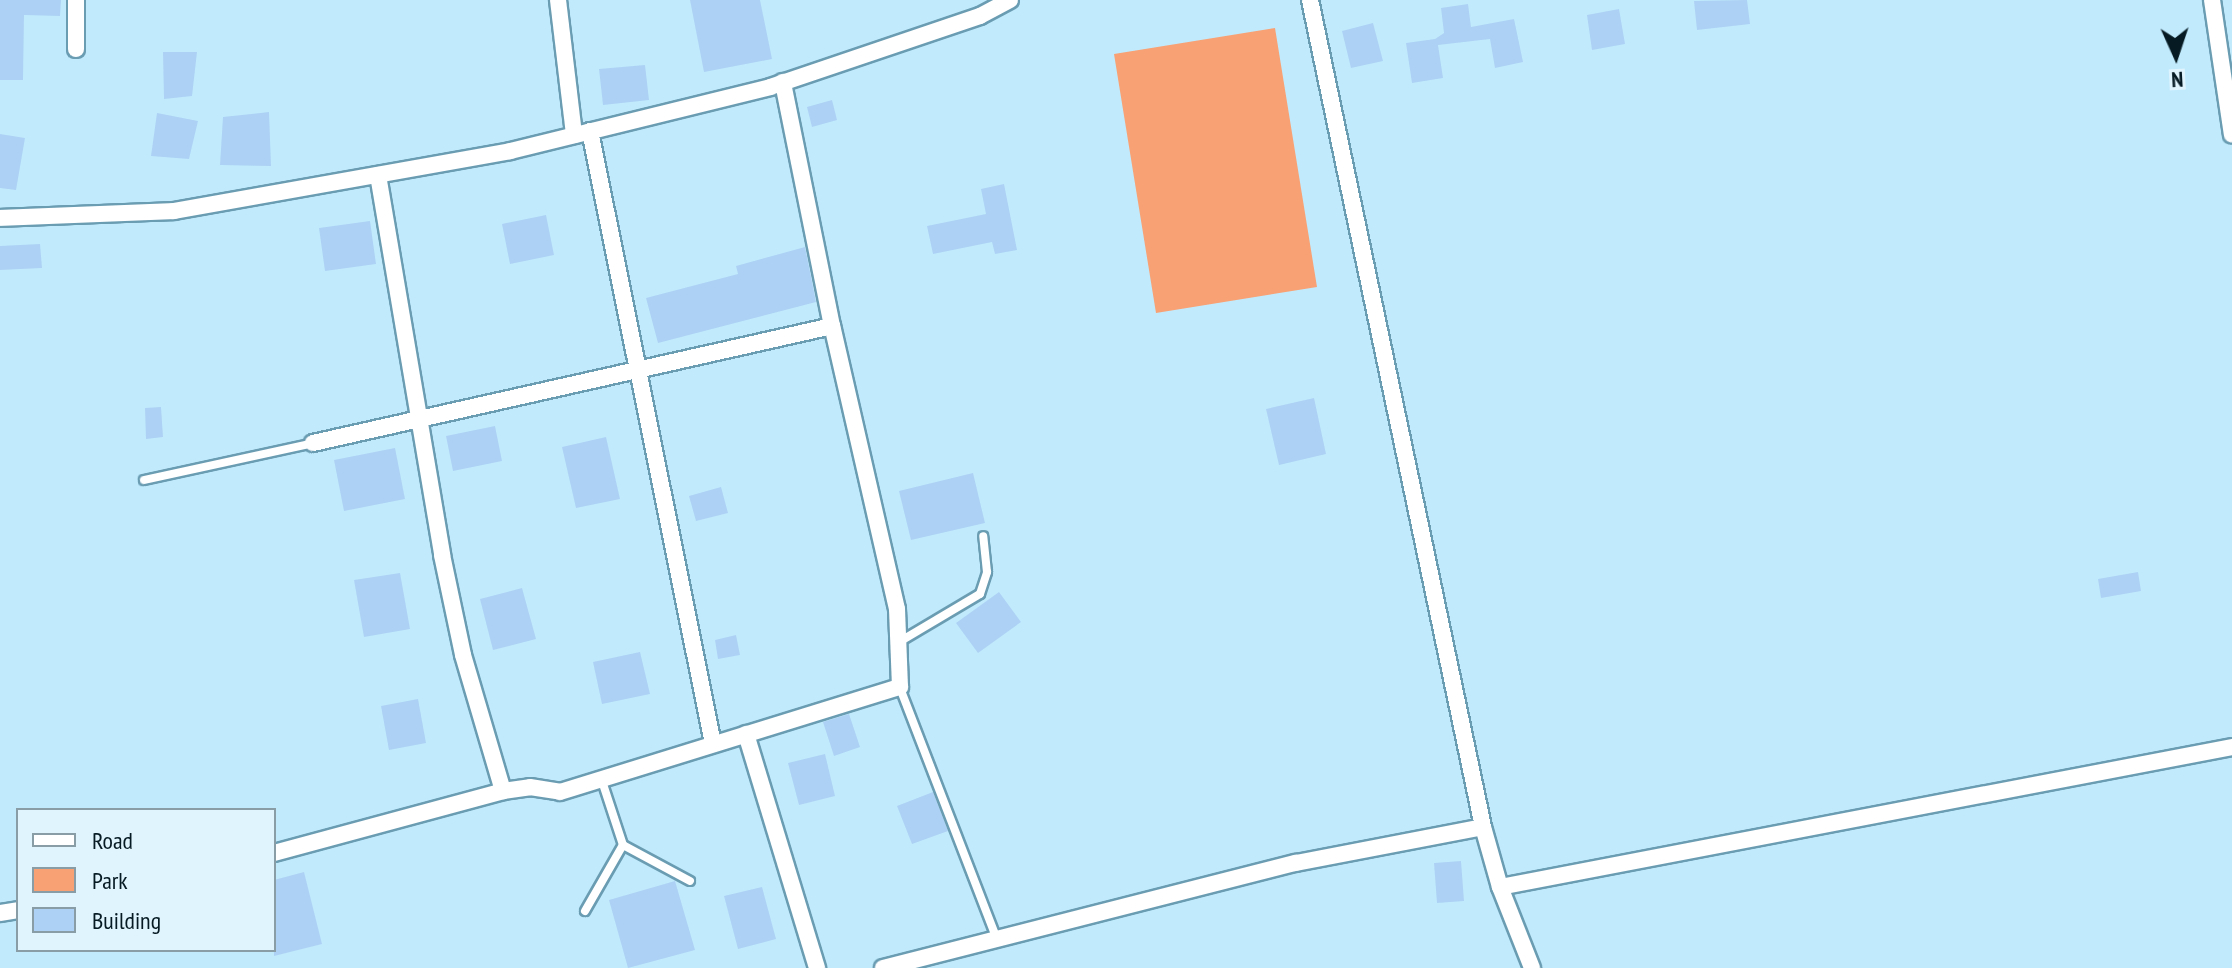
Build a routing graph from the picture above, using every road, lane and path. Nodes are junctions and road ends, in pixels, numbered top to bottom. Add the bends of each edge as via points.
1 (76, 0) edge
2 (558, 0) edge
3 (1010, 0) edge
4 (1310, 0) edge
5 (2212, 0) edge
6 (76, 49) dead end
7 (783, 82) junction
8 (582, 133) junction
9 (2232, 135) edge
10 (378, 175) junction
11 (0, 218) edge
12 (832, 326) junction
13 (638, 371) junction
14 (421, 420) junction
15 (313, 443) joint
16 (144, 480) dead end
17 (983, 536) dead end
18 (898, 642) junction
19 (900, 687) junction
20 (746, 734) junction
21 (713, 744) junction
22 (2232, 747) edge
23 (602, 781) junction
24 (503, 791) junction
25 (1483, 827) junction
26 (623, 845) junction
27 (276, 852) edge
28 (690, 881) dead end
29 (1500, 887) junction
30 (585, 911) dead end
31 (997, 939) junction
32 (817, 968) edge
33 (883, 968) edge
34 (1532, 968) edge

1 - 6 street
2 - 8 street
3 - 7 street via 980,16
4 - 25 street
5 - 9 street
7 - 8 street
7 - 12 street
8 - 10 street
8 - 13 street
10 - 11 street via 174,211
10 - 14 street
12 - 13 street
12 - 18 street via 897,609
13 - 14 street
13 - 21 street
14 - 15 street
14 - 24 street via 463,655
15 - 16 lane
17 - 18 lane via 987,572 980,594
18 - 19 street
19 - 20 street
19 - 31 lane
20 - 21 street
20 - 32 street
21 - 23 street
22 - 29 street
23 - 24 street via 560,792 530,787
23 - 26 lane
24 - 27 street
25 - 29 street
25 - 31 street via 1296,863
26 - 28 lane
26 - 30 lane
29 - 34 street
31 - 33 street

